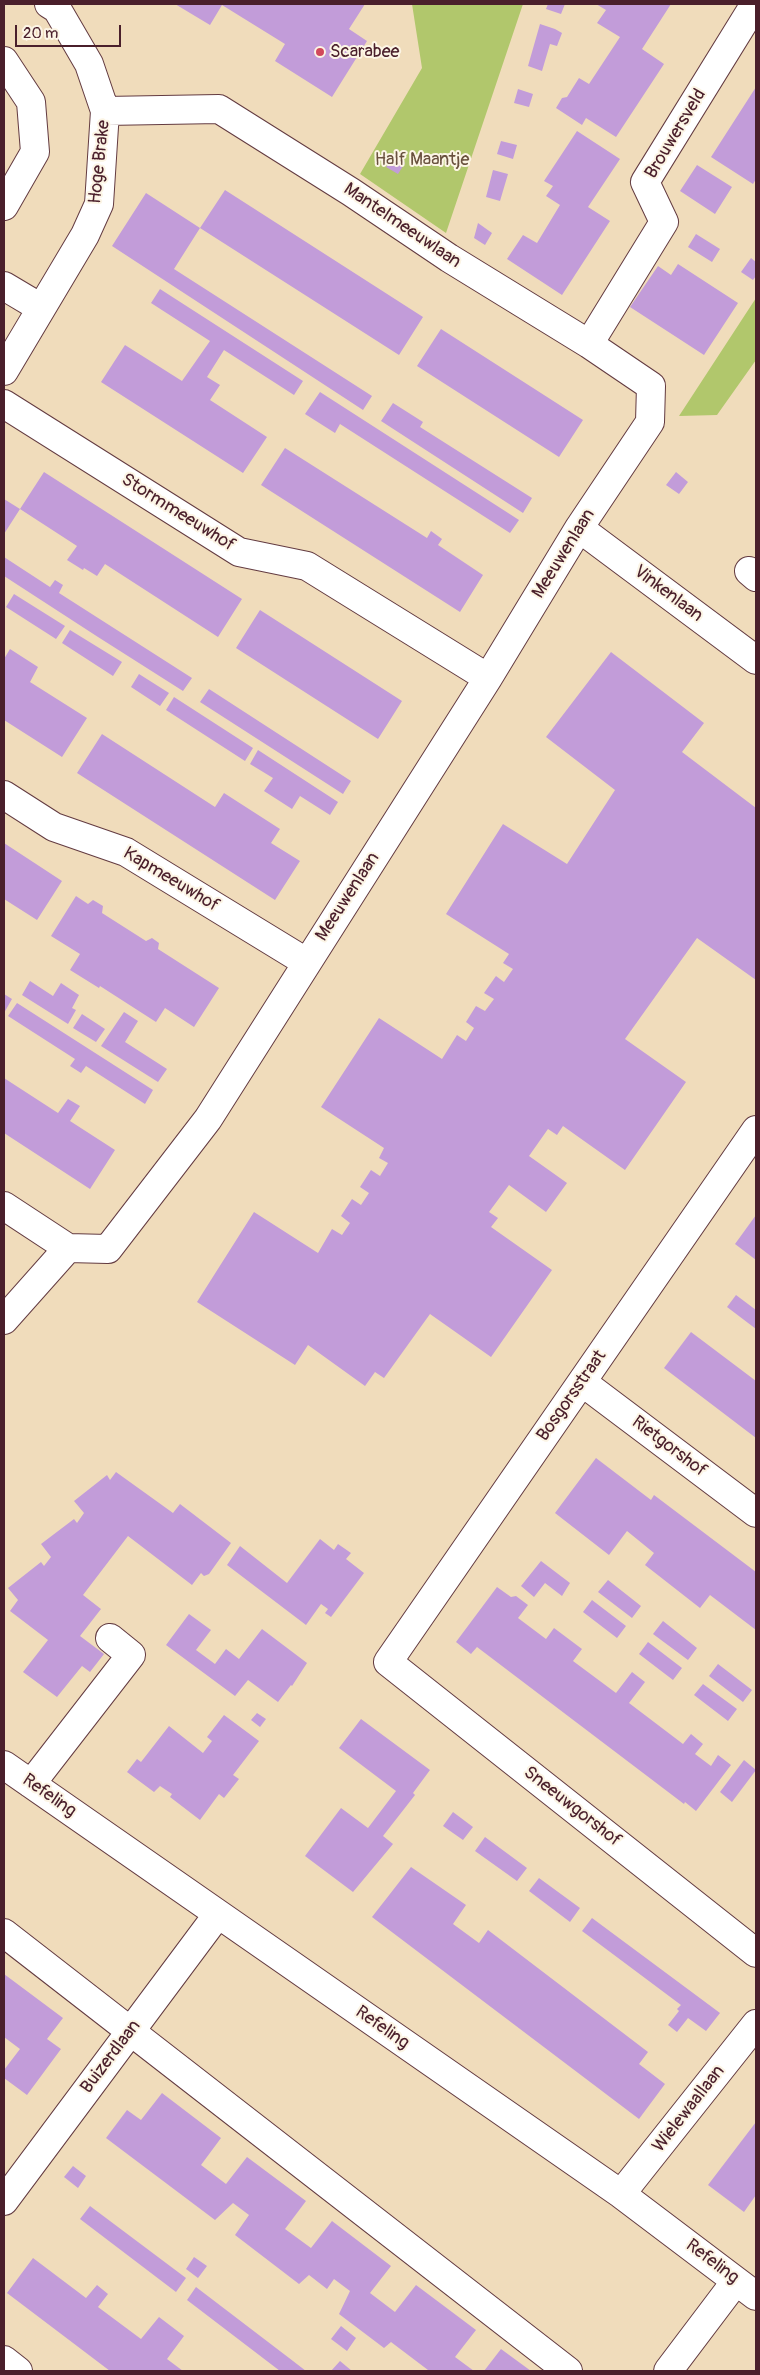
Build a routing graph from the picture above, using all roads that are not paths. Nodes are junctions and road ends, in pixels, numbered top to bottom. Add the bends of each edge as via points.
1 (49, 4) edge
2 (755, 4) edge
3 (4, 61) edge
4 (105, 111) junction
5 (4, 206) edge
6 (4, 286) edge
7 (41, 308) junction
8 (589, 344) junction
9 (4, 371) edge
10 (4, 404) edge
11 (650, 422) joint
12 (579, 528) junction
13 (756, 660) edge
14 (488, 678) junction
15 (4, 795) edge
16 (306, 962) junction
17 (756, 1130) edge
18 (4, 1206) edge
19 (68, 1248) junction
20 (4, 1320) edge
21 (582, 1382) junction
22 (756, 1512) edge
23 (110, 1638) dead end
24 (388, 1662) joint
25 (4, 1765) edge
26 (31, 1784) junction
27 (218, 1914) junction
28 (4, 1933) edge
29 (756, 1953) edge
30 (756, 2024) edge
31 (130, 2030) junction
32 (621, 2194) junction
33 (4, 2201) edge
34 (746, 2288) edge
35 (4, 2360) edge
36 (675, 2368) edge
37 (18, 2371) edge
38 (568, 2371) edge

1 - 4 street, Hoge Brake via 56,9 89,64
2 - 8 street, Brouwersveld via 645,182 664,222
3 - 5 street via 31,102 35,152
4 - 7 street, Hoge Brake via 99,204 85,235
4 - 8 street, Mantelmeeuwlaan via 219,109
6 - 7 street
7 - 9 street, Hoge Brake
8 - 11 street, Mantelmeeuwlaan via 651,386
10 - 14 street, Stormmeeuwhof via 239,552 307,566
11 - 12 street, Meeuwenlaan
12 - 13 street, Vinkenlaan
12 - 14 street, Meeuwenlaan
14 - 16 street, Meeuwenlaan
15 - 16 street, Kapmeeuwhof via 54,827 126,852
16 - 19 street, Meeuwenlaan via 208,1118 108,1249
17 - 21 street, Bosgorsstraat
18 - 19 street
19 - 20 street
21 - 22 street, Rietgorshof
21 - 24 street, Bosgorsstraat
23 - 26 street via 131,1655
24 - 29 street, Sneeuwgorshof
25 - 26 street, Refeling
26 - 27 street, Refeling
27 - 31 street, Buizerdlaan
27 - 32 street, Refeling
28 - 31 street
30 - 32 street, Wielewaallaan
31 - 33 street, Buizerdlaan
31 - 38 street
32 - 34 street, Refeling
34 - 36 street
35 - 37 street

